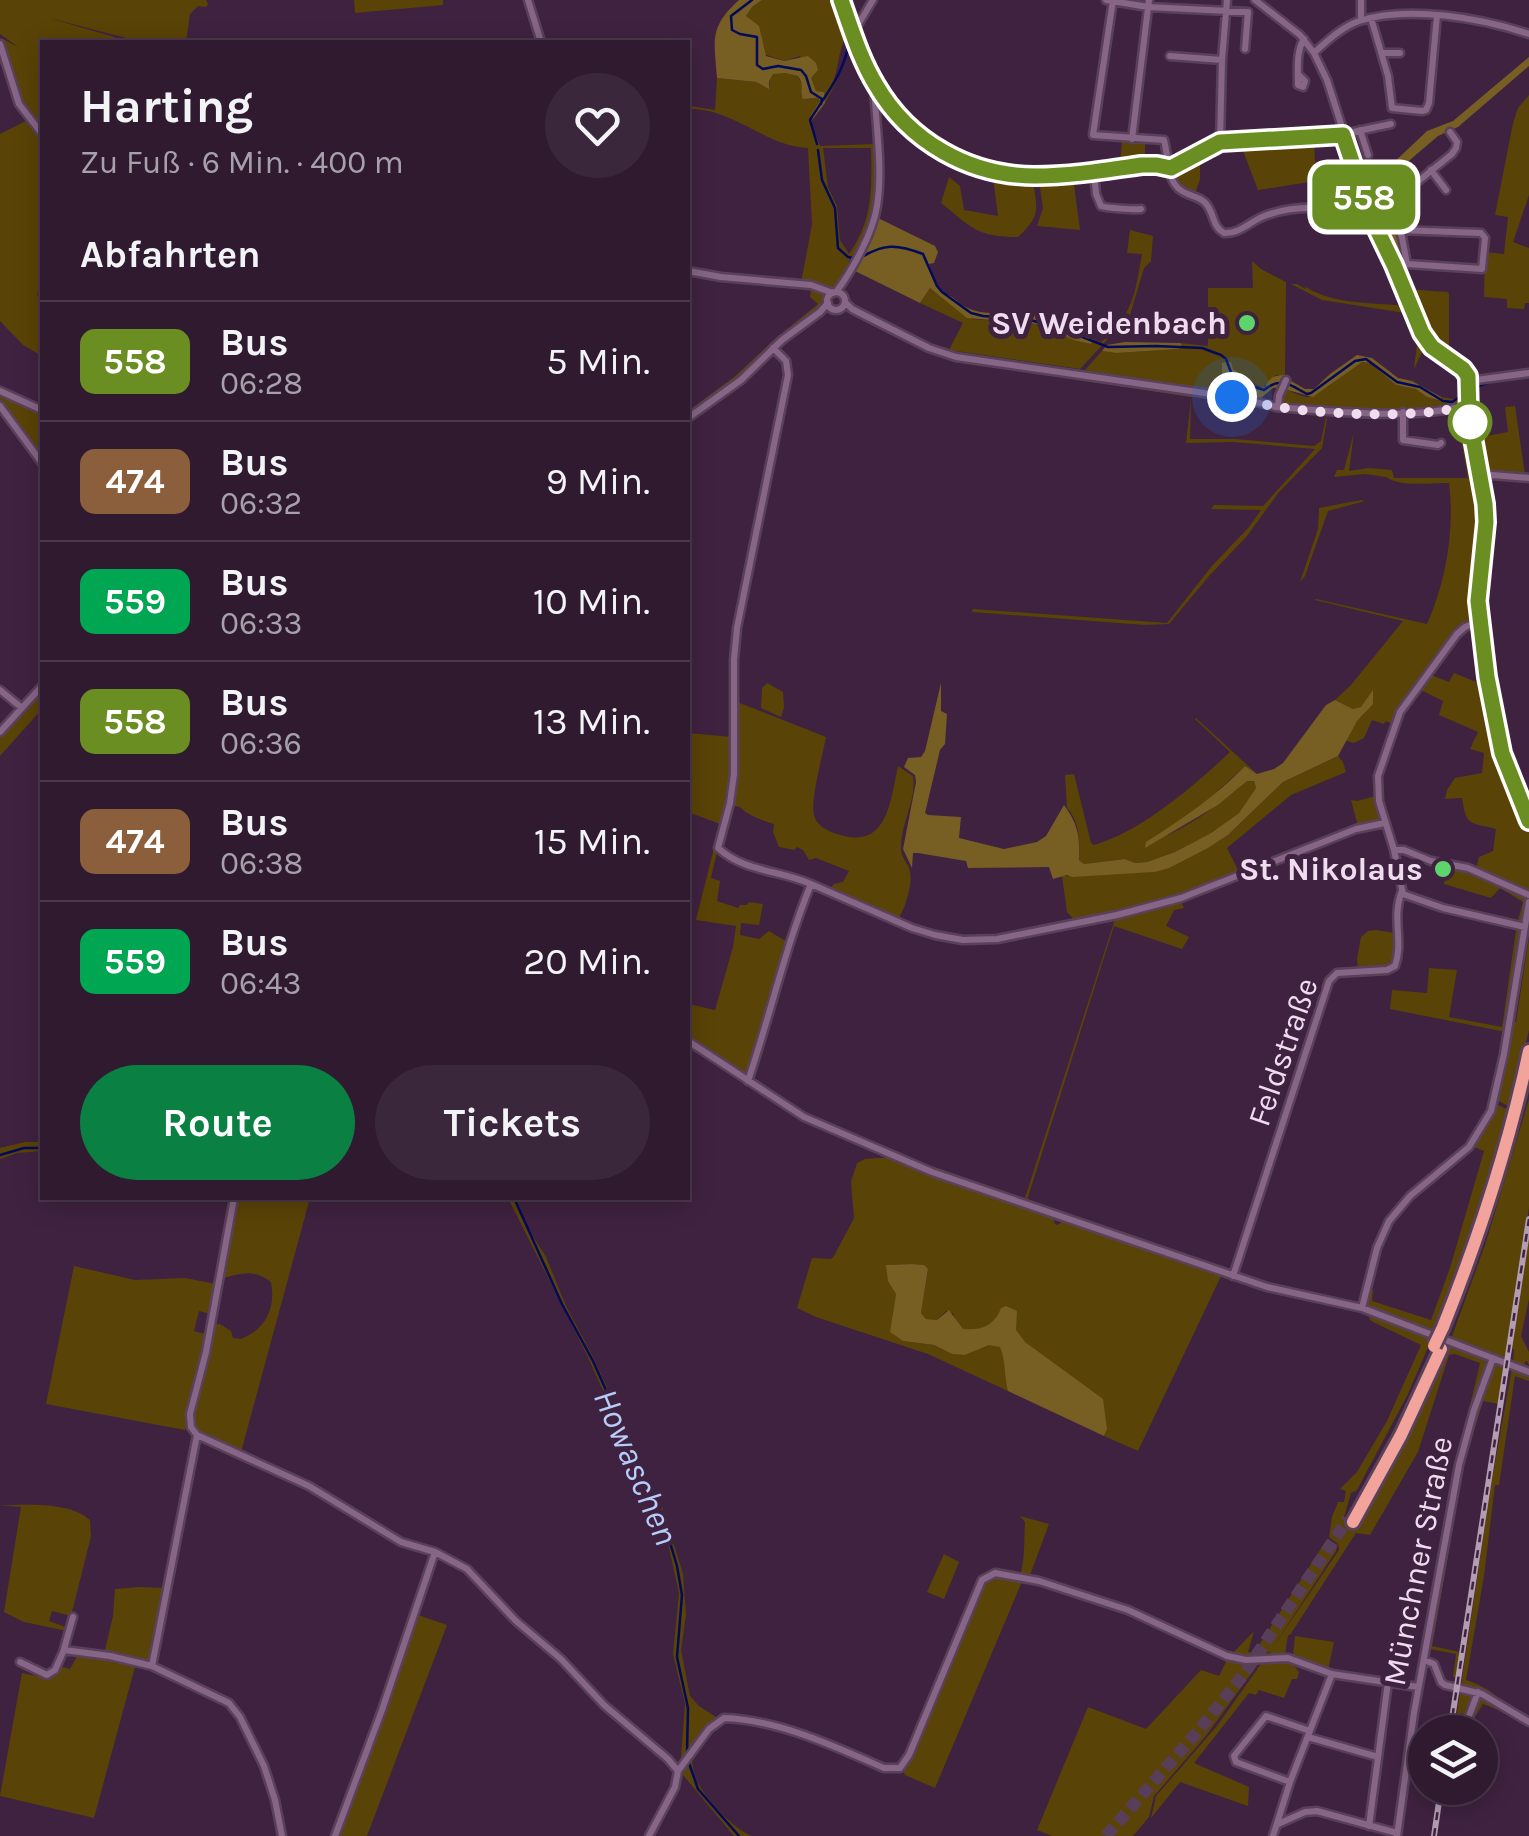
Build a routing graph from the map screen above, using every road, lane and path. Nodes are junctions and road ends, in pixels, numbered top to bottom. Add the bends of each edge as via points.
1 (528, 0) edge
2 (841, 0) edge
3 (873, 0) edge
4 (1227, 0) edge
5 (1254, 0) edge
6 (1361, 0) edge
7 (1110, 1) edge
8 (1149, 4) edge
9 (1264, 4) edge
10 (1226, 10) junction
11 (1436, 15) junction
12 (1371, 18) junction
13 (1361, 20) junction
14 (853, 33) junction
15 (1529, 34) edge
16 (1304, 39) junction
17 (540, 40) edge
18 (0, 44) edge
19 (1245, 49) dead end
20 (1314, 52) junction
21 (1382, 52) junction
22 (1400, 53) dead end
23 (1170, 56) dead end
24 (1222, 60) junction
25 (1298, 74) dead end
26 (873, 81) junction
27 (887, 102) junction
28 (875, 107) junction
29 (1391, 124) dead end
30 (1360, 130) junction
31 (40, 132) edge
32 (1450, 132) dead end
33 (1343, 135) junction
34 (1132, 139) junction
35 (1217, 142) junction
36 (1368, 156) dead end
37 (1171, 168) junction
38 (1431, 170) junction
39 (1094, 172) junction
40 (1446, 190) dead end
41 (1141, 209) dead end
42 (1370, 215) junction
43 (1399, 230) junction
44 (1408, 264) junction
45 (1394, 265) junction
46 (690, 271) edge
47 (836, 300) junction
48 (772, 348) junction
49 (1529, 373) edge
50 (1284, 384) dead end
51 (1469, 388) junction
52 (0, 391) edge
53 (1468, 405) junction
54 (0, 406) edge
55 (1278, 407) junction
56 (40, 409) edge
57 (1403, 412) junction
58 (690, 417) edge
59 (1441, 443) dead end
60 (40, 459) edge
61 (1480, 476) junction
62 (1529, 478) edge
63 (1480, 621) junction
64 (40, 688) edge
65 (0, 690) edge
66 (22, 708) junction
67 (0, 732) edge
68 (1529, 821) edge
69 (1385, 822) junction
70 (1394, 850) junction
71 (811, 884) junction
72 (1402, 892) junction
73 (1529, 894) edge
74 (1529, 903) edge
75 (1526, 927) junction
76 (690, 1042) edge
77 (1529, 1050) edge
78 (1529, 1079) edge
79 (748, 1081) junction
80 (234, 1200) edge
81 (1234, 1276) junction
82 (1362, 1308) junction
83 (1446, 1328) junction
84 (1492, 1358) junction
85 (1529, 1372) edge
86 (196, 1435) junction
87 (1350, 1521) tunnel mouth
88 (435, 1552) junction
89 (72, 1617) dead end
90 (64, 1650) junction
91 (1424, 1660) junction
92 (20, 1662) dead end
93 (152, 1666) junction
94 (1332, 1674) junction
95 (1388, 1682) junction
96 (1418, 1687) junction
97 (1478, 1692) junction
98 (1469, 1715) edge
99 (1529, 1722) edge
100 (1309, 1734) junction
101 (1378, 1758) junction
102 (678, 1772) junction
103 (1290, 1782) junction
104 (1277, 1824) junction
105 (1370, 1826) junction
106 (1397, 1835) edge
107 (282, 1836) edge
108 (335, 1836) edge
109 (649, 1836) edge
110 (1274, 1836) edge
111 (1369, 1836) edge

1 - 17 street
2 - 14 street
3 - 14 street
4 - 10 street
5 - 9 street
6 - 13 street
7 - 8 street
7 - 34 street via 1092,134
8 - 10 street
8 - 34 street
9 - 16 street
10 - 19 street via 1248,12
10 - 24 street
11 - 12 street
11 - 15 street
11 - 21 street via 1426,110 1392,108
12 - 13 street
12 - 21 street
13 - 20 street
14 - 26 street
16 - 20 street
16 - 25 street
18 - 31 street via 21,108
20 - 33 street
21 - 22 street
23 - 24 street
24 - 35 street
26 - 27 street
26 - 28 street
27 - 28 street
27 - 39 street via 933,146 978,167 1036,176
28 - 47 street via 876,210
29 - 30 street
30 - 33 street
30 - 36 street
32 - 38 street via 1456,148
33 - 35 street
33 - 42 street
34 - 37 street via 1164,140
35 - 37 street
37 - 39 street
37 - 42 street via 1175,185 1203,201 1224,234 1299,208
38 - 40 street
38 - 43 street via 1393,193 1390,211
39 - 41 street via 1101,206
42 - 45 street
43 - 44 street
43 - 44 street via 1484,238 1482,269
44 - 45 street
45 - 51 street via 1427,341 1463,369
46 - 47 street via 818,288
47 - 48 street
47 - 55 street via 956,356
48 - 58 street via 742,380
48 - 71 street via 786,361 788,375 736,628 734,774 718,848 752,868
49 - 51 street
50 - 55 street
51 - 53 street
52 - 56 street
53 - 57 street
53 - 61 street
54 - 60 street
55 - 57 street
57 - 59 street via 1403,440
61 - 62 street
61 - 63 street via 1486,522
63 - 68 street via 1498,740
63 - 69 street via 1458,634 1400,712 1377,779
64 - 66 street
65 - 66 street
66 - 67 street
69 - 70 street
69 - 71 street via 1181,898 997,940 935,935
70 - 72 street
70 - 73 street via 1468,868
71 - 79 street
72 - 75 street
72 - 81 street, Feldstraße via 1395,966 1337,974 1329,981
74 - 75 street
75 - 82 street via 1490,1111 1462,1154 1390,1221
76 - 79 street
77 - 83 highway
78 - 83 highway via 1495,1202
79 - 81 street via 816,1124 932,1172
80 - 86 street via 190,1414
81 - 82 street
82 - 84 street
83 - 87 highway, bridge
84 - 85 street
84 - 91 street, Münchner Straße via 1460,1465
86 - 88 street via 309,1486 401,1542
86 - 93 street
88 - 102 street via 474,1575
88 - 108 street
89 - 90 street
90 - 92 street via 50,1674
90 - 93 street
91 - 96 street, Münchner Straße
91 - 97 street via 1434,1664 1443,1684
93 - 107 street via 232,1706 264,1766
94 - 95 street
94 - 100 street
94 - 102 street via 1285,1658 1228,1656 1128,1610 995,1573 982,1580 900,1768 728,1718 714,1724
95 - 96 street
95 - 101 street
96 - 106 street, Münchner Straße
97 - 98 street
97 - 99 street
100 - 101 street
100 - 103 street
100 - 103 street via 1266,1716 1234,1756
101 - 105 street
102 - 109 street
103 - 104 street
104 - 105 street via 1313,1811
104 - 110 street
105 - 106 street
105 - 111 street

